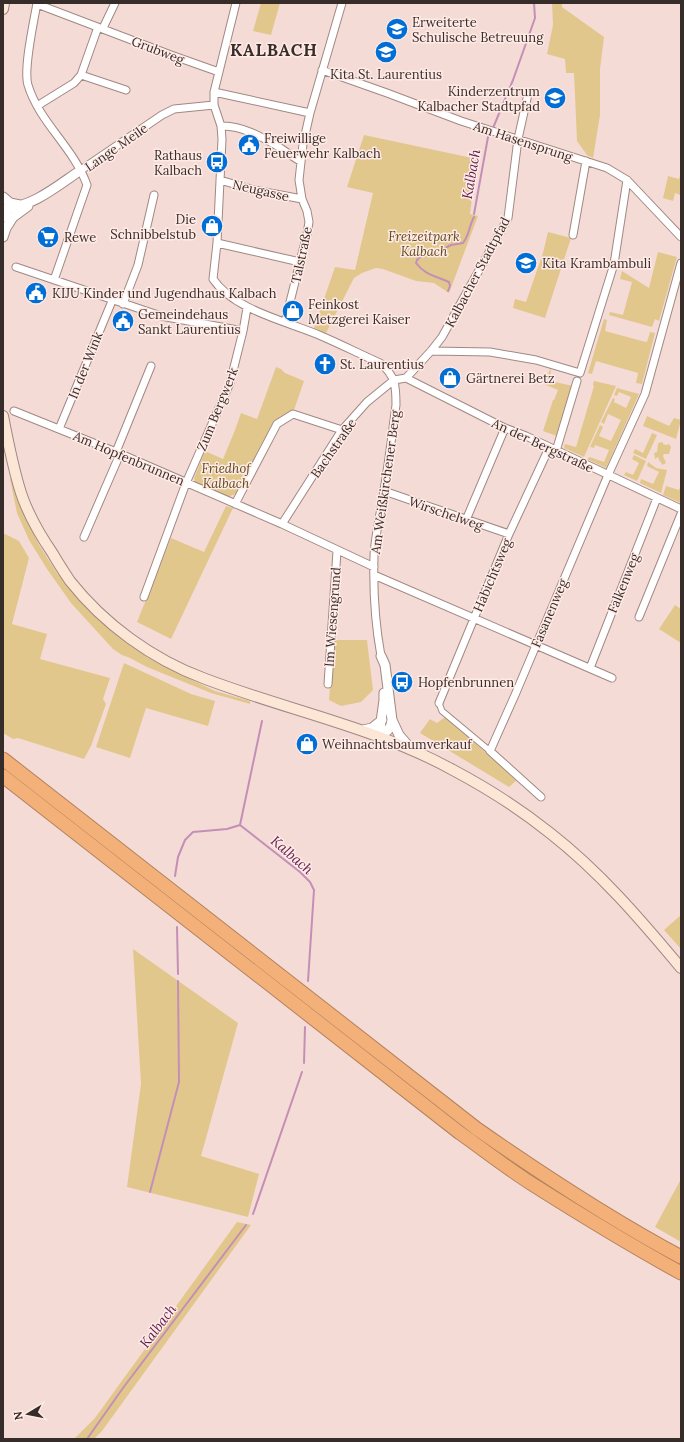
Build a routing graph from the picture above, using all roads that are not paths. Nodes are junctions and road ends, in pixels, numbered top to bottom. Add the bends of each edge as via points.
1 (4, 3) edge
2 (37, 3) edge
3 (115, 3) edge
4 (236, 3) edge
5 (342, 3) edge
6 (3, 9) edge
7 (100, 28) junction
8 (322, 70) junction
9 (219, 72) junction
10 (81, 74) junction
11 (126, 90) dead end
12 (214, 92) junction
13 (528, 94) dead end
14 (214, 105) junction
15 (37, 106) junction
16 (310, 113) junction
17 (221, 126) junction
18 (518, 139) junction
19 (586, 160) junction
20 (300, 161) junction
21 (81, 170) junction
22 (220, 180) junction
23 (627, 180) junction
24 (154, 195) dead end
25 (3, 198) edge
26 (302, 199) junction
27 (31, 202) junction
28 (21, 206) junction
29 (3, 209) edge
30 (13, 216) junction
31 (3, 217) edge
32 (573, 235) dead end
33 (3, 237) edge
34 (681, 237) edge
35 (217, 243) junction
36 (300, 262) junction
37 (681, 263) edge
38 (16, 267) dead end
39 (54, 280) junction
40 (112, 300) junction
41 (123, 304) junction
42 (247, 308) junction
43 (285, 322) junction
44 (244, 331) junction
45 (431, 351) junction
46 (151, 366) dead end
47 (406, 378) junction
48 (394, 380) junction
49 (577, 381) dead end
50 (14, 411) dead end
51 (3, 416) edge
52 (505, 428) junction
53 (59, 429) junction
54 (342, 430) junction
55 (552, 450) junction
56 (118, 453) junction
57 (608, 474) junction
58 (186, 483) junction
59 (384, 491) junction
60 (657, 498) junction
61 (235, 504) junction
62 (681, 509) edge
63 (681, 514) edge
64 (466, 520) junction
65 (282, 524) junction
66 (509, 534) junction
67 (84, 537) dead end
68 (337, 551) junction
69 (374, 567) junction
70 (374, 575) junction
71 (144, 597) dead end
72 (639, 617) dead end
73 (473, 618) junction
74 (535, 645) junction
75 (381, 656) junction
76 (590, 668) junction
77 (612, 678) dead end
78 (328, 684) dead end
79 (439, 703) joint
80 (382, 720) junction
81 (392, 720) junction
82 (363, 730) junction
83 (379, 736) junction
84 (412, 750) junction
85 (490, 751) junction
86 (3, 759) edge
87 (3, 776) edge
88 (541, 797) dead end
89 (681, 968) edge
90 (681, 1257) edge
91 (681, 1273) edge

1 - 6 main road
2 - 7 street, Grubweg
2 - 15 street via 27,65 27,84
3 - 7 street
4 - 9 street
5 - 8 street, Talstraße
7 - 9 street, Grubweg
7 - 10 street
8 - 16 street, Talstraße
8 - 18 street, Am Hasensprung
9 - 12 street
10 - 11 street
10 - 15 street via 74,83
12 - 14 street
12 - 16 street
13 - 18 street, Kalbacher Stadtpfad
14 - 17 street
14 - 21 street, Lange Meile via 174,109
15 - 21 street
16 - 20 street, Talstraße
17 - 20 street via 240,128 272,143
17 - 22 street
18 - 19 street, Am Hasensprung
18 - 45 street, Kalbacher Stadtpfad via 508,218 442,337
19 - 23 street, Am Hasensprung via 607,168
19 - 32 street
20 - 26 street, Talstraße
21 - 27 street
21 - 39 street, Lange Meile via 87,184
22 - 26 street, Neugasse via 254,190
22 - 35 street
23 - 34 street, Am Hasensprung
23 - 45 street via 614,264 580,373 536,360 490,352
24 - 41 street via 138,265
25 - 28 street
26 - 36 street, Talstraße via 308,222
27 - 28 street
27 - 30 street
28 - 29 street
30 - 31 street
30 - 33 street
35 - 36 street
35 - 42 street via 213,279 218,286
36 - 43 street, Talstraße
37 - 57 street via 646,394
38 - 39 street
39 - 40 street
40 - 41 street
40 - 53 street, In der Wink
41 - 44 street via 161,316
42 - 43 street
42 - 44 street, Zum Bergwerk
43 - 48 street via 380,363 389,370
44 - 58 street, Zum Bergwerk via 230,383
45 - 47 street, Kalbacher Stadtpfad
46 - 56 street
47 - 48 street
47 - 52 street, An der Bergstraße
48 - 54 street, Bachstraße via 367,402
48 - 59 street, Am Weißkirchener Berg via 396,405
49 - 55 street, Habichtsweg
50 - 53 street, Am Hopfenbrunnen
51 - 82 main road via 22,495 40,535 70,580 108,620 155,654 200,677
52 - 55 street, An der Bergstraße
52 - 64 street
53 - 56 street, Am Hopfenbrunnen
54 - 61 street via 293,414 277,424
54 - 65 street, Bachstraße
55 - 57 street, An der Bergstraße
55 - 66 street, Habichtsweg
56 - 58 street, Am Hopfenbrunnen
56 - 67 street
57 - 60 street, An der Bergstraße
57 - 74 street, Fasanenweg
58 - 61 street, Am Hopfenbrunnen
58 - 71 street, Zum Bergwerk
59 - 64 street, Wirschelweg
59 - 69 street, Am Weißkirchener Berg via 377,525
60 - 62 street, An der Bergstraße
60 - 76 street, Falkenweg
61 - 65 street, Am Hopfenbrunnen
63 - 72 street
64 - 66 street, Wirschelweg
65 - 68 street, Am Hopfenbrunnen
66 - 73 street, Habichtsweg
68 - 69 street, Am Hopfenbrunnen
68 - 78 street, Im Wiesengrund
69 - 70 street, Am Weißkirchener Berg
70 - 73 street
70 - 75 street, Am Weißkirchener Berg via 374,610
73 - 74 street
73 - 79 street, Habichtsweg
74 - 76 street
74 - 85 street, Fasanenweg
75 - 80 street, Am Weißkirchener Berg via 384,700
75 - 81 street, Am Weißkirchener Berg via 385,665
76 - 77 street
79 - 85 street via 442,711
80 - 82 street via 372,728
80 - 83 street, Am Weißkirchener Berg
81 - 83 street via 388,731
81 - 84 street, Am Weißkirchener Berg via 399,735
82 - 83 main road
83 - 84 main road, Am Weißkirchener Berg
84 - 89 main road, Am Weißkirchener Berg via 502,798 550,833 620,898
85 - 88 street
86 - 90 highway via 477,1129 573,1194
87 - 91 highway via 460,1133 531,1183 612,1234

